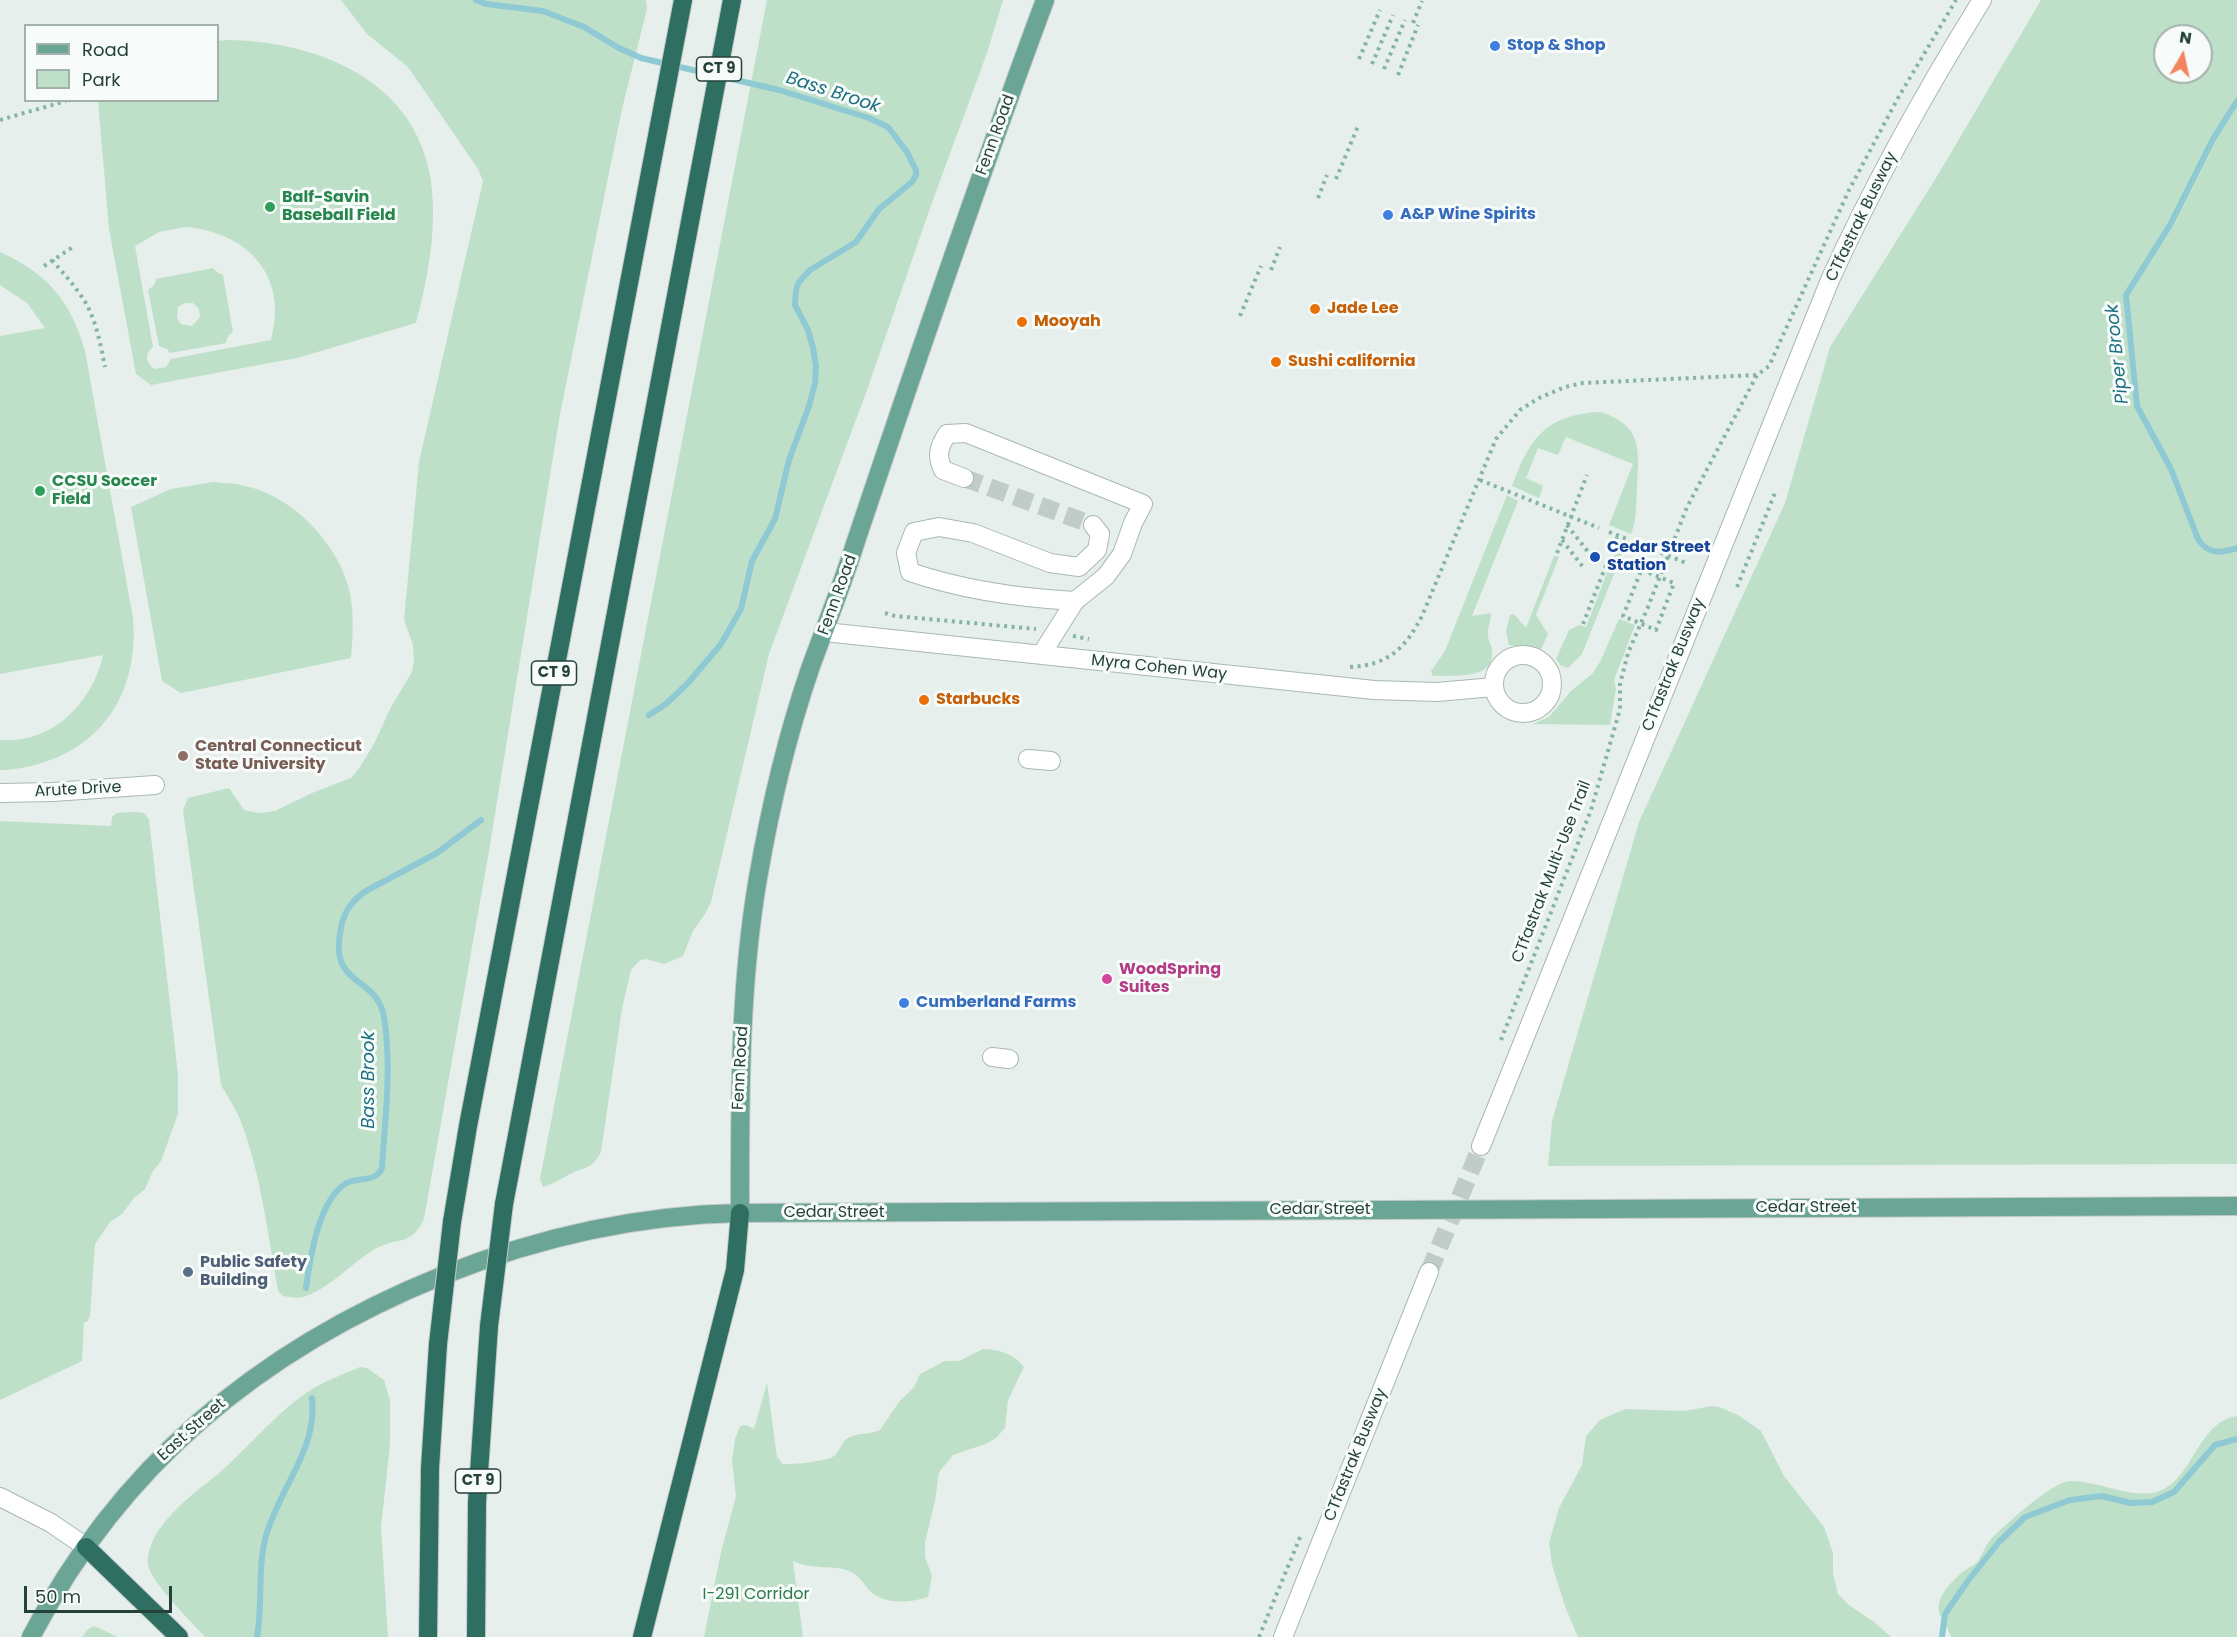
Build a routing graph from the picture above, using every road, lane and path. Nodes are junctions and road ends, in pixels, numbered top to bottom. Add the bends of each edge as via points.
1 (683, 0) edge
2 (1046, 0) edge
3 (1982, 0) edge
4 (1422, 1) edge
5 (732, 2) edge
6 (1380, 10) dead end
7 (1393, 15) dead end
8 (1405, 20) dead end
9 (1359, 59) dead end
10 (1372, 64) dead end
11 (1384, 69) dead end
12 (1398, 75) dead end
13 (63, 102) edge
14 (0, 120) edge
15 (1358, 126) dead end
16 (1327, 176) dead end
17 (1336, 179) dead end
18 (1317, 198) dead end
19 (73, 247) dead end
20 (1280, 247) dead end
21 (52, 260) junction
22 (44, 266) dead end
23 (1261, 266) dead end
24 (1271, 270) dead end
25 (1240, 316) dead end
26 (105, 367) dead end
27 (1757, 375) dead end
28 (1753, 383) dead end
29 (1587, 475) dead end
30 (964, 478) tunnel mouth
31 (1480, 480) junction
32 (1775, 493) dead end
33 (1571, 516) junction
34 (1094, 525) dead end
35 (1568, 525) junction
36 (1599, 528) dead end
37 (1608, 532) dead end
38 (1618, 536) junction
39 (1627, 539) dead end
40 (1562, 540) junction
41 (1557, 553) dead end
42 (1589, 553) dead end
43 (1668, 556) junction
44 (1686, 563) dead end
45 (1583, 567) dead end
46 (1641, 570) junction
47 (1660, 578) junction
48 (1737, 587) dead end
49 (1075, 601) junction
50 (885, 613) dead end
51 (1583, 624) dead end
52 (1641, 624) junction
53 (1055, 632) junction
54 (825, 633) junction
55 (1098, 640) dead end
56 (1041, 656) junction
57 (1349, 667) dead end
58 (1494, 687) dead end
59 (1028, 759) dead end
60 (1051, 761) dead end
61 (155, 785) dead end
62 (0, 793) edge
63 (1498, 1049) dead end
64 (1481, 1146) tunnel mouth
65 (2237, 1206) edge
66 (740, 1212) junction
67 (1429, 1272) tunnel mouth
68 (413, 1288) joint
69 (0, 1497) edge
70 (86, 1547) junction
71 (31, 1637) edge
72 (179, 1637) edge
73 (428, 1637) edge
74 (476, 1637) edge
75 (642, 1637) edge
76 (1283, 1637) edge

1 - 73 highway, CT 9, bridge via 452,1222 438,1344 430,1468
2 - 54 main road, Fenn Road via 952,259
3 - 64 street, CTfastrak Busway via 1907,125 1830,279
4 - 12 path
5 - 74 highway, CT 9, bridge via 504,1204 489,1326 477,1502
6 - 9 path
7 - 10 path
8 - 11 path
13 - 14 path
15 - 17 path
16 - 18 path
19 - 21 path
20 - 24 path
21 - 22 path
21 - 26 path via 88,308
23 - 25 path
27 - 31 path via 1565,387 1520,410 1506,425 1496,439
28 - 43 path, CTfastrak Multi-Use Trail via 1687,507
29 - 33 path
30 - 49 street via 943,470 938,460 939,448 947,435 966,433 1143,504 1122,554 1106,576
31 - 33 path
31 - 57 path via 1410,640 1390,657 1369,666
32 - 48 path
33 - 35 path
33 - 36 path
34 - 49 street via 1101,534 1097,550 1079,567 1050,563 973,533 939,527 914,532 906,553 910,572 932,579 984,592
35 - 40 path
35 - 42 path
37 - 38 path
38 - 39 path
38 - 51 path
40 - 41 path
40 - 45 path
43 - 44 path
43 - 46 path via 1649,548
43 - 47 path, CTfastrak Multi-Use Trail
46 - 47 path
46 - 52 path via 1623,616
47 - 52 path, CTfastrak Multi-Use Trail
47 - 52 path via 1674,583 1656,630
49 - 53 street
50 - 53 path
52 - 63 path, CTfastrak Multi-Use Trail via 1628,653 1620,684 1620,709 1591,810
53 - 55 path
53 - 56 street
54 - 56 street, Myra Cohen Way
54 - 66 main road, Fenn Road via 801,700 775,795 754,898 742,1038
56 - 58 street, Myra Cohen Way via 1374,690 1437,692
59 - 60 street
61 - 62 street, Arute Drive
65 - 66 main road, Cedar Street
66 - 68 main road, Cedar Street via 673,1216 589,1229 504,1253
66 - 75 highway via 735,1270
67 - 76 street, CTfastrak Busway
68 - 70 main road, East Street via 306,1342 223,1401 149,1469
69 - 70 street via 51,1522
70 - 71 main road, East Street
70 - 72 highway

